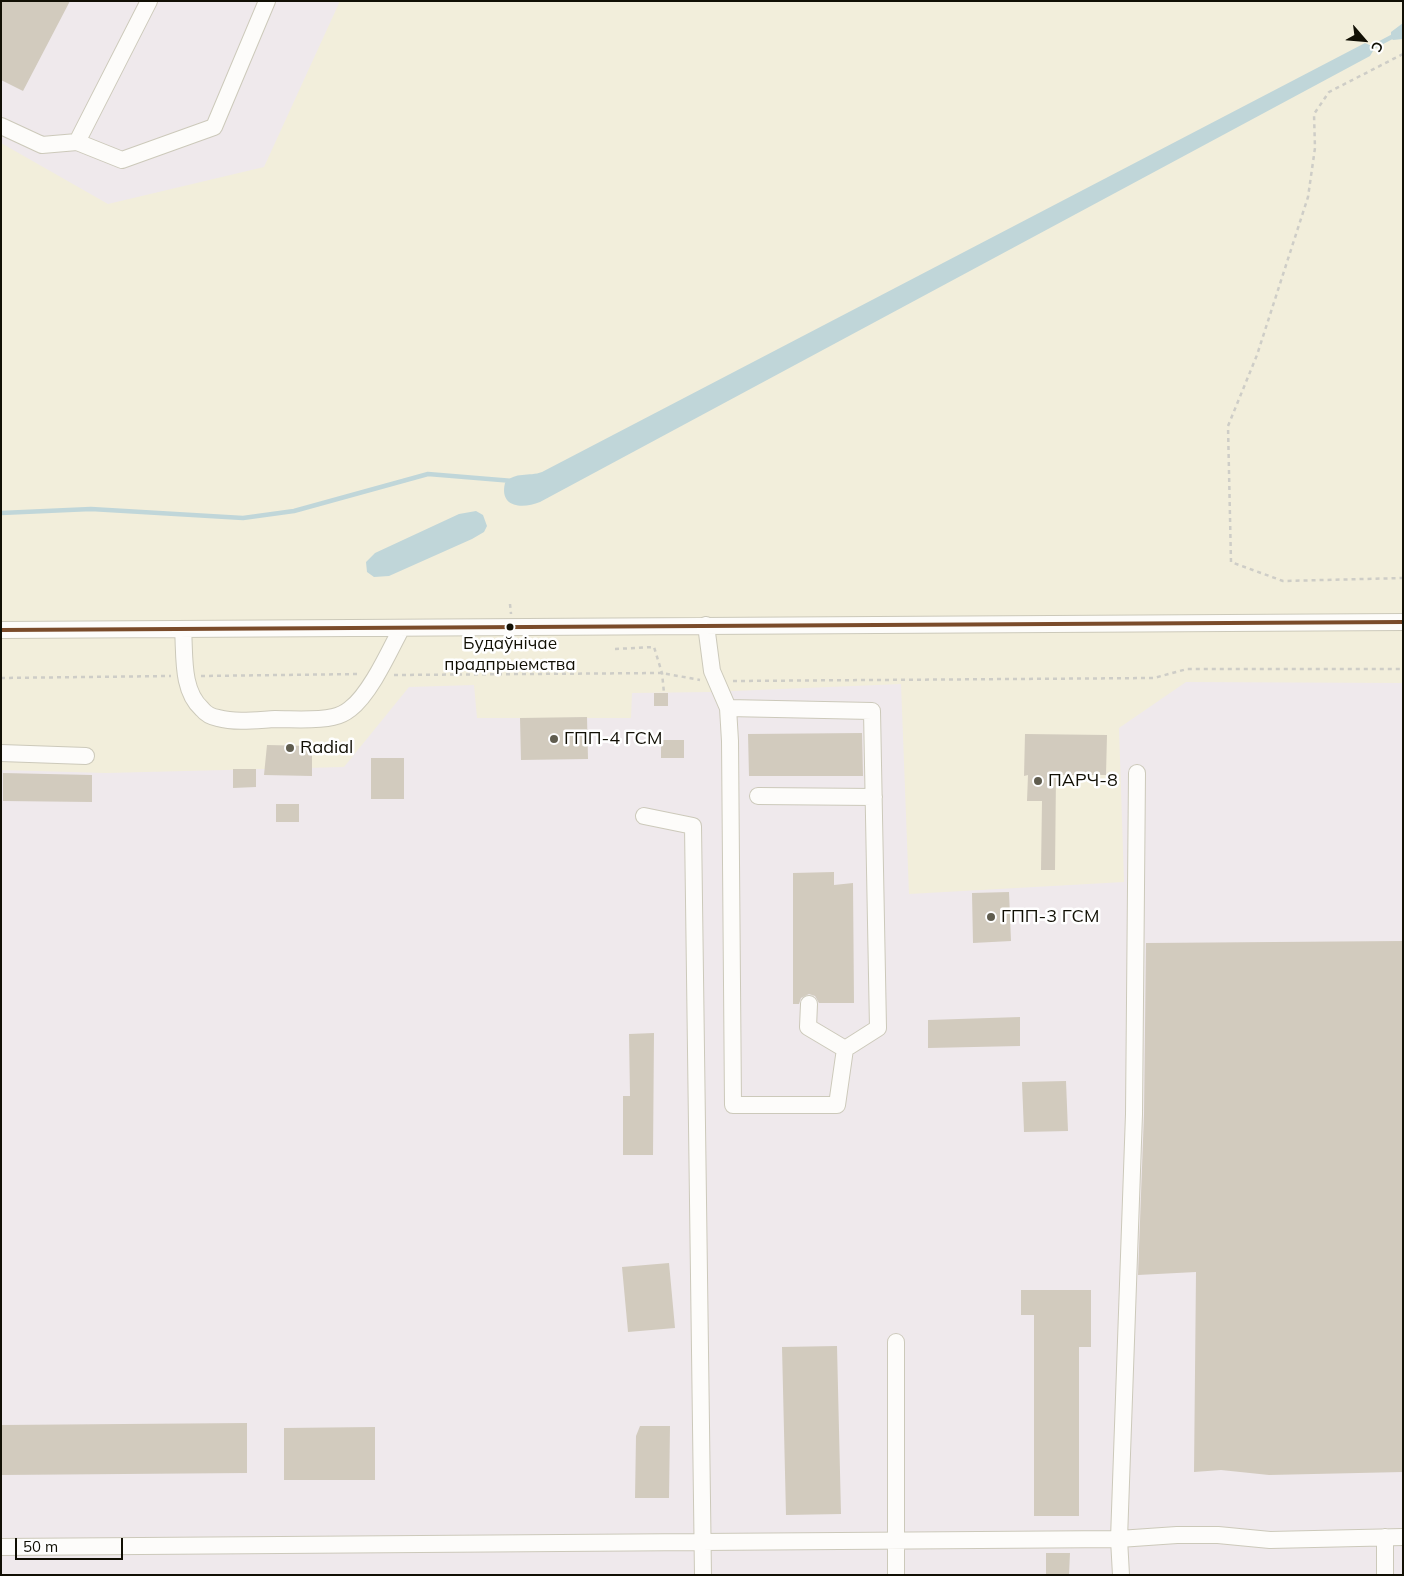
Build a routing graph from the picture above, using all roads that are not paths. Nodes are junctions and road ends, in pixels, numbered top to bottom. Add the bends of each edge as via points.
1 (148, 1) edge
2 (267, 1) edge
3 (1, 126) edge
4 (77, 142) junction
5 (1403, 622) edge
6 (706, 625) junction
7 (401, 629) junction
8 (1, 630) edge
9 (183, 630) junction
10 (728, 708) junction
11 (1, 753) edge
12 (86, 756) dead end
13 (1137, 773) dead end
14 (758, 796) dead end
15 (874, 797) junction
16 (644, 816) dead end
17 (809, 1004) dead end
18 (846, 1048) junction
19 (896, 1342) dead end
20 (1385, 1537) junction
21 (1403, 1537) edge
22 (1119, 1539) junction
23 (896, 1541) junction
24 (702, 1542) junction
25 (1, 1547) edge
26 (703, 1575) edge
27 (896, 1575) edge
28 (1121, 1575) edge
29 (1385, 1575) edge

1 - 4 street
2 - 4 street via 214,127 122,160
3 - 4 street via 42,146
5 - 6 street
6 - 7 street
6 - 10 street via 712,671
7 - 9 street
7 - 9 street via 362,696 341,714 322,718 235,720 208,714 191,694 186,676
8 - 9 street
10 - 15 street via 872,711
10 - 18 street via 732,1105 837,1105
11 - 12 street
13 - 22 street via 1134,1114
14 - 15 street
15 - 18 street via 878,1028
16 - 24 street via 693,826
17 - 18 street via 808,1027
19 - 23 street
20 - 21 street
20 - 22 street via 1270,1540 1218,1534
20 - 29 street
22 - 23 street
22 - 28 street
23 - 24 street
23 - 27 street
24 - 25 street
24 - 26 street

